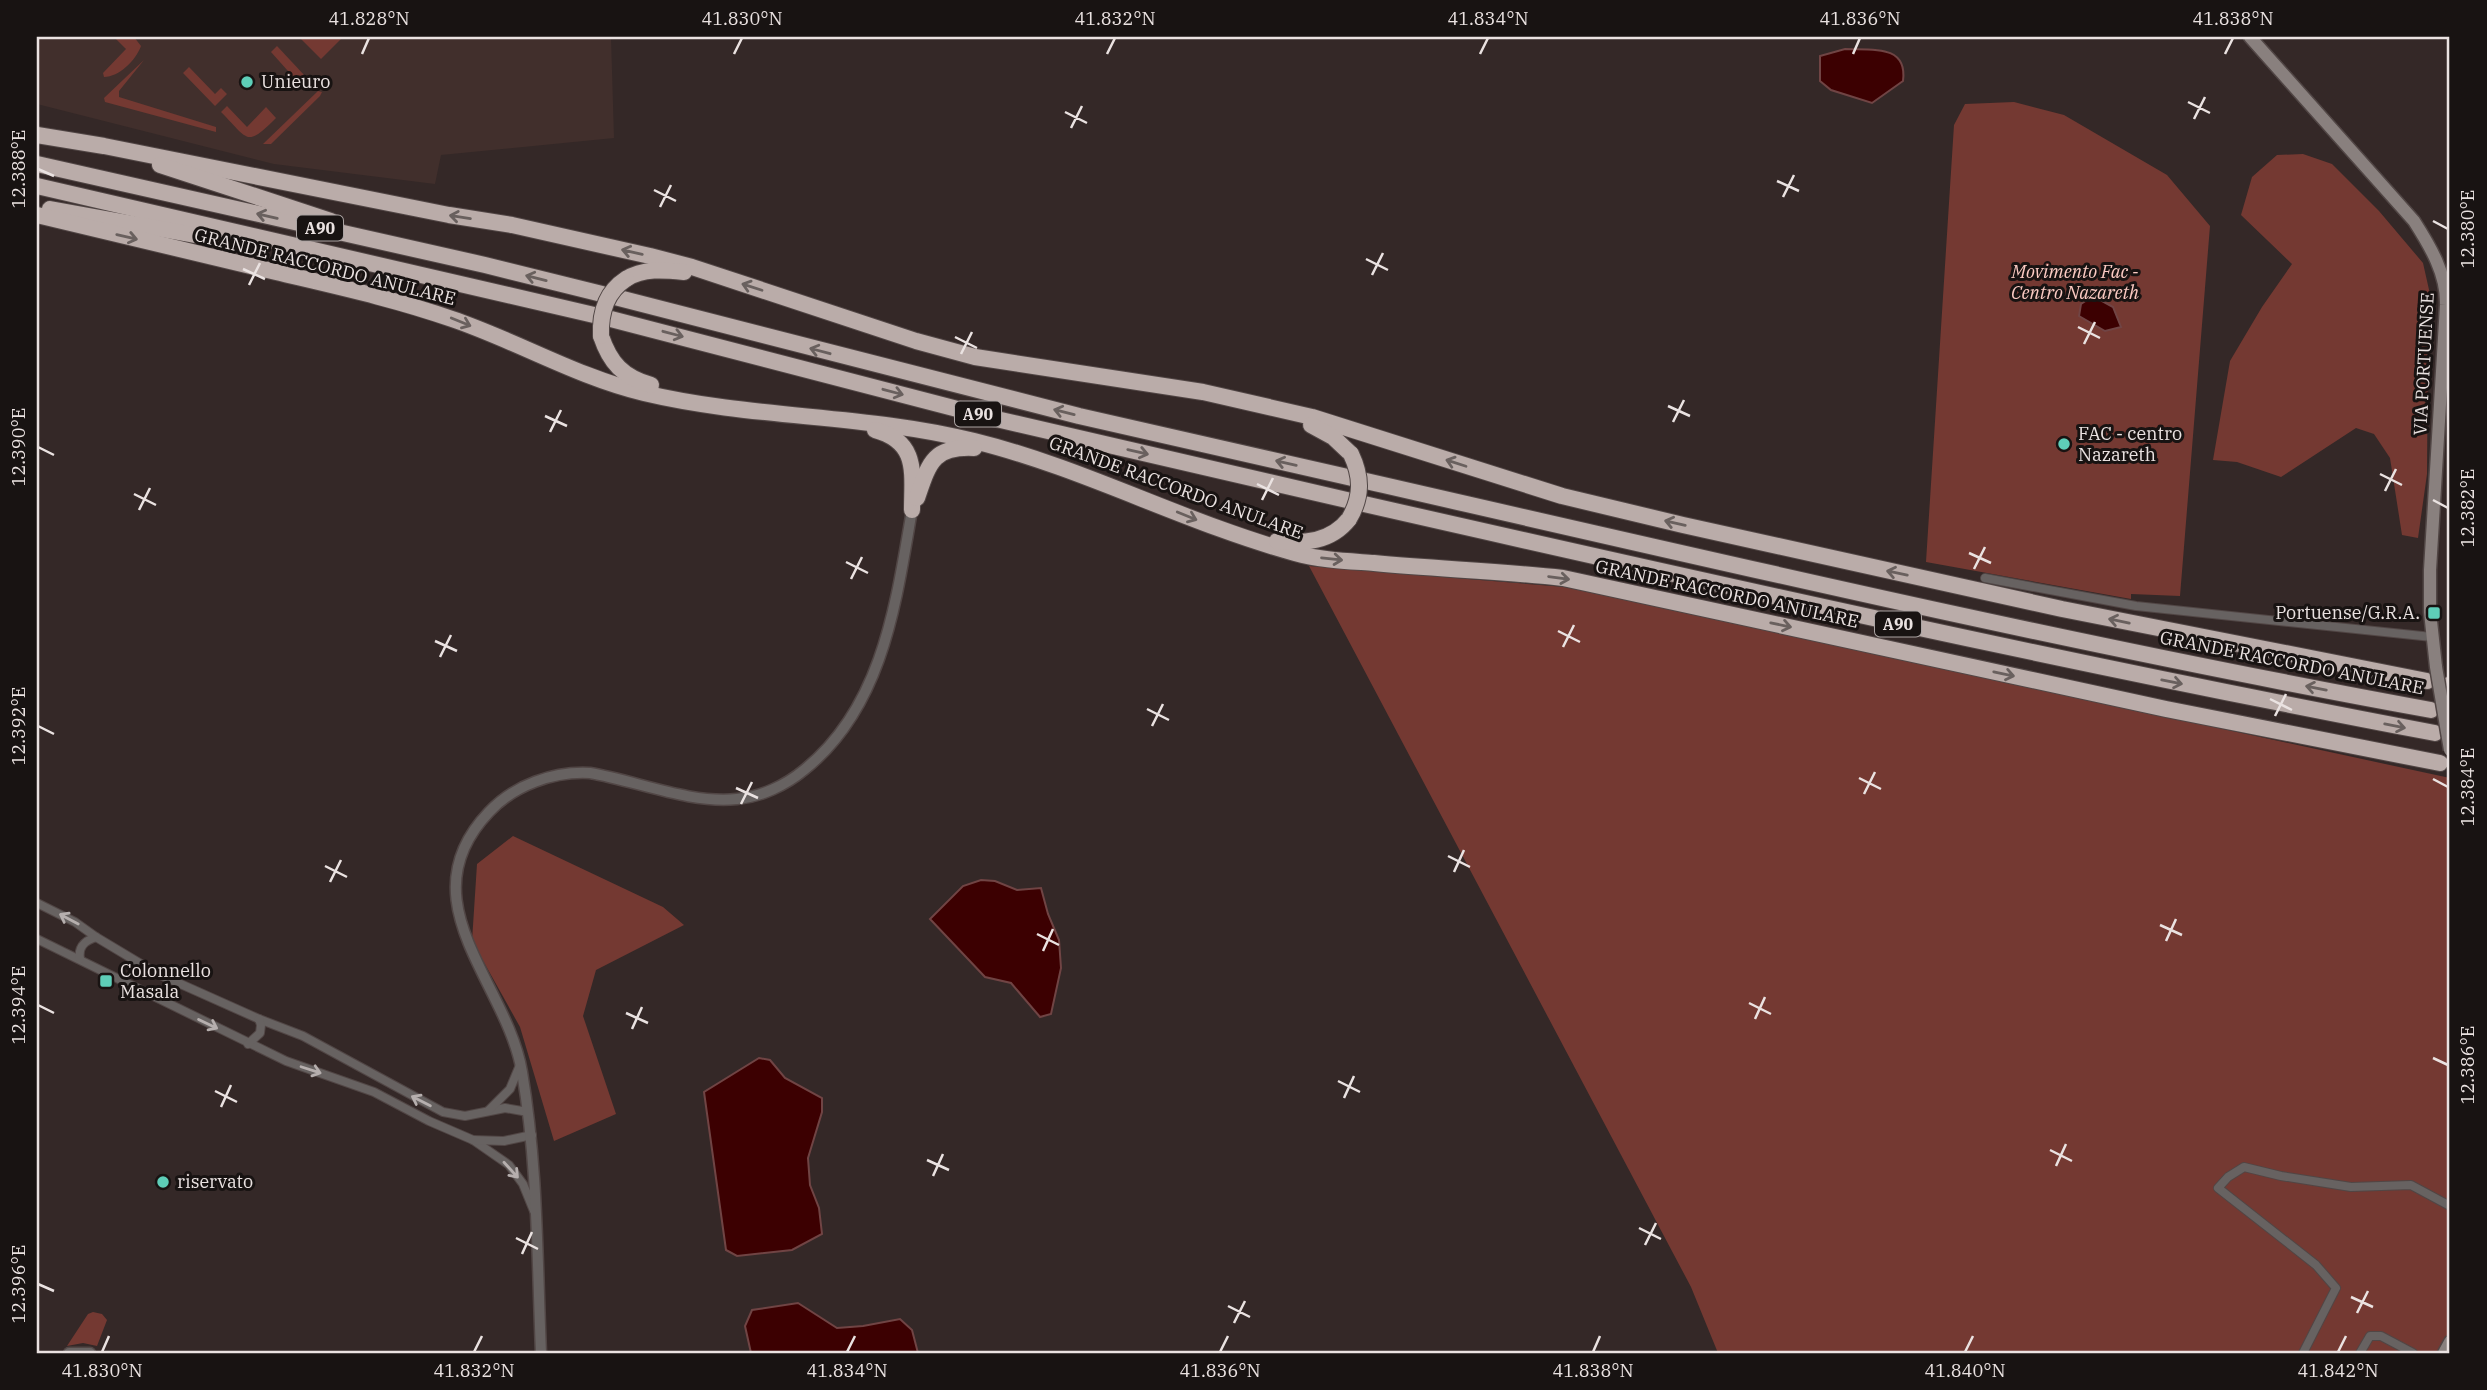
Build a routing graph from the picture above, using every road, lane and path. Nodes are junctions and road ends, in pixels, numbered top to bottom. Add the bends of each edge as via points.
1 (2250, 37) edge
2 (37, 136) edge
3 (37, 164) edge
4 (37, 186) edge
5 (37, 206) edge
6 (37, 215) edge
7 (293, 246) junction
8 (420, 250) junction
9 (721, 277) junction
10 (1246, 403) junction
11 (794, 416) junction
12 (1032, 456) junction
13 (912, 510) junction
14 (1220, 529) junction
15 (1986, 578) dead end
16 (2432, 638) junction
17 (2431, 674) junction
18 (2431, 710) dead end
19 (2435, 733) dead end
20 (2445, 757) edge
21 (37, 904) edge
22 (96, 937) junction
23 (37, 939) edge
24 (80, 959) junction
25 (258, 1020) junction
26 (248, 1044) junction
27 (521, 1062) junction
28 (486, 1112) junction
29 (528, 1112) junction
30 (531, 1135) junction
31 (473, 1140) junction
32 (2450, 1206) edge
33 (535, 1213) junction
34 (2450, 1342) edge
35 (69, 1353) edge
36 (90, 1353) edge
37 (541, 1353) edge
38 (2303, 1353) edge
39 (2360, 1353) edge
40 (2413, 1353) edge
41 (2444, 1353) edge

1 - 16 main road, VIA PORTUENSE via 2414,221 2445,283 2430,569
2 - 8 highway via 146,161
9 -> 2 highway, GRANDE RACCORDO ANULARE via 512,225
8 -> 3 highway, GRANDE RACCORDO ANULARE / A90
4 - 7 highway, GRANDE RACCORDO ANULARE / A90
5 - 7 highway via 244,244
6 -> 11 highway, GRANDE RACCORDO ANULARE via 452,318 640,392
7 -> 19 highway, GRANDE RACCORDO ANULARE / A90 via 601,316 992,418 1357,502 2131,674
18 -> 8 highway, GRANDE RACCORDO ANULARE / A90 via 1914,606 1079,416
10 -> 9 highway, GRANDE RACCORDO ANULARE via 1203,392 975,357
9 - 12 highway, bridge via 652,270 626,279 604,307 601,336 611,361 643,383 927,425
10 - 14 highway, bridge via 1333,437 1350,454 1357,470 1357,500 1349,519 1332,534 1309,541 1272,541
17 -> 10 highway, GRANDE RACCORDO ANULARE via 2062,609 1683,525 1562,496 1312,417
11 - 12 highway, GRANDE RACCORDO ANULARE via 912,428
11 - 13 highway via 872,429 897,439 911,460
12 - 13 highway via 974,448 945,450 931,464
12 -> 14 highway, GRANDE RACCORDO ANULARE
13 - 27 street via 899,583 870,685 838,736 801,773 759,795 720,800 577,772 527,785 493,807 480,822 459,865 458,914
14 -> 20 highway, GRANDE RACCORDO ANULARE via 1325,559 1563,578 2140,704
15 - 16 street via 2136,606
16 - 17 main road, VIA PORTUENSE
17 - 20 main road, VIA PORTUENSE, bridge
22 -> 21 street
22 - 24 street via 80,948
22 - 25 street via 156,973
23 - 24 street
24 -> 26 street
25 - 26 street via 260,1033
28 -> 25 street via 465,1116 443,1112 303,1036
26 -> 31 street via 374,1092
27 - 28 street via 510,1088
27 - 29 street
28 - 29 street via 505,1108
29 - 30 street
30 - 31 street via 504,1141
30 - 33 street
31 -> 33 street via 509,1166 523,1184
32 - 38 street via 2411,1185 2351,1187 2244,1167 2228,1177 2218,1188 2316,1265 2336,1288
33 - 37 street
34 - 41 main road
35 - 36 street
39 - 40 street via 2370,1336 2381,1336

